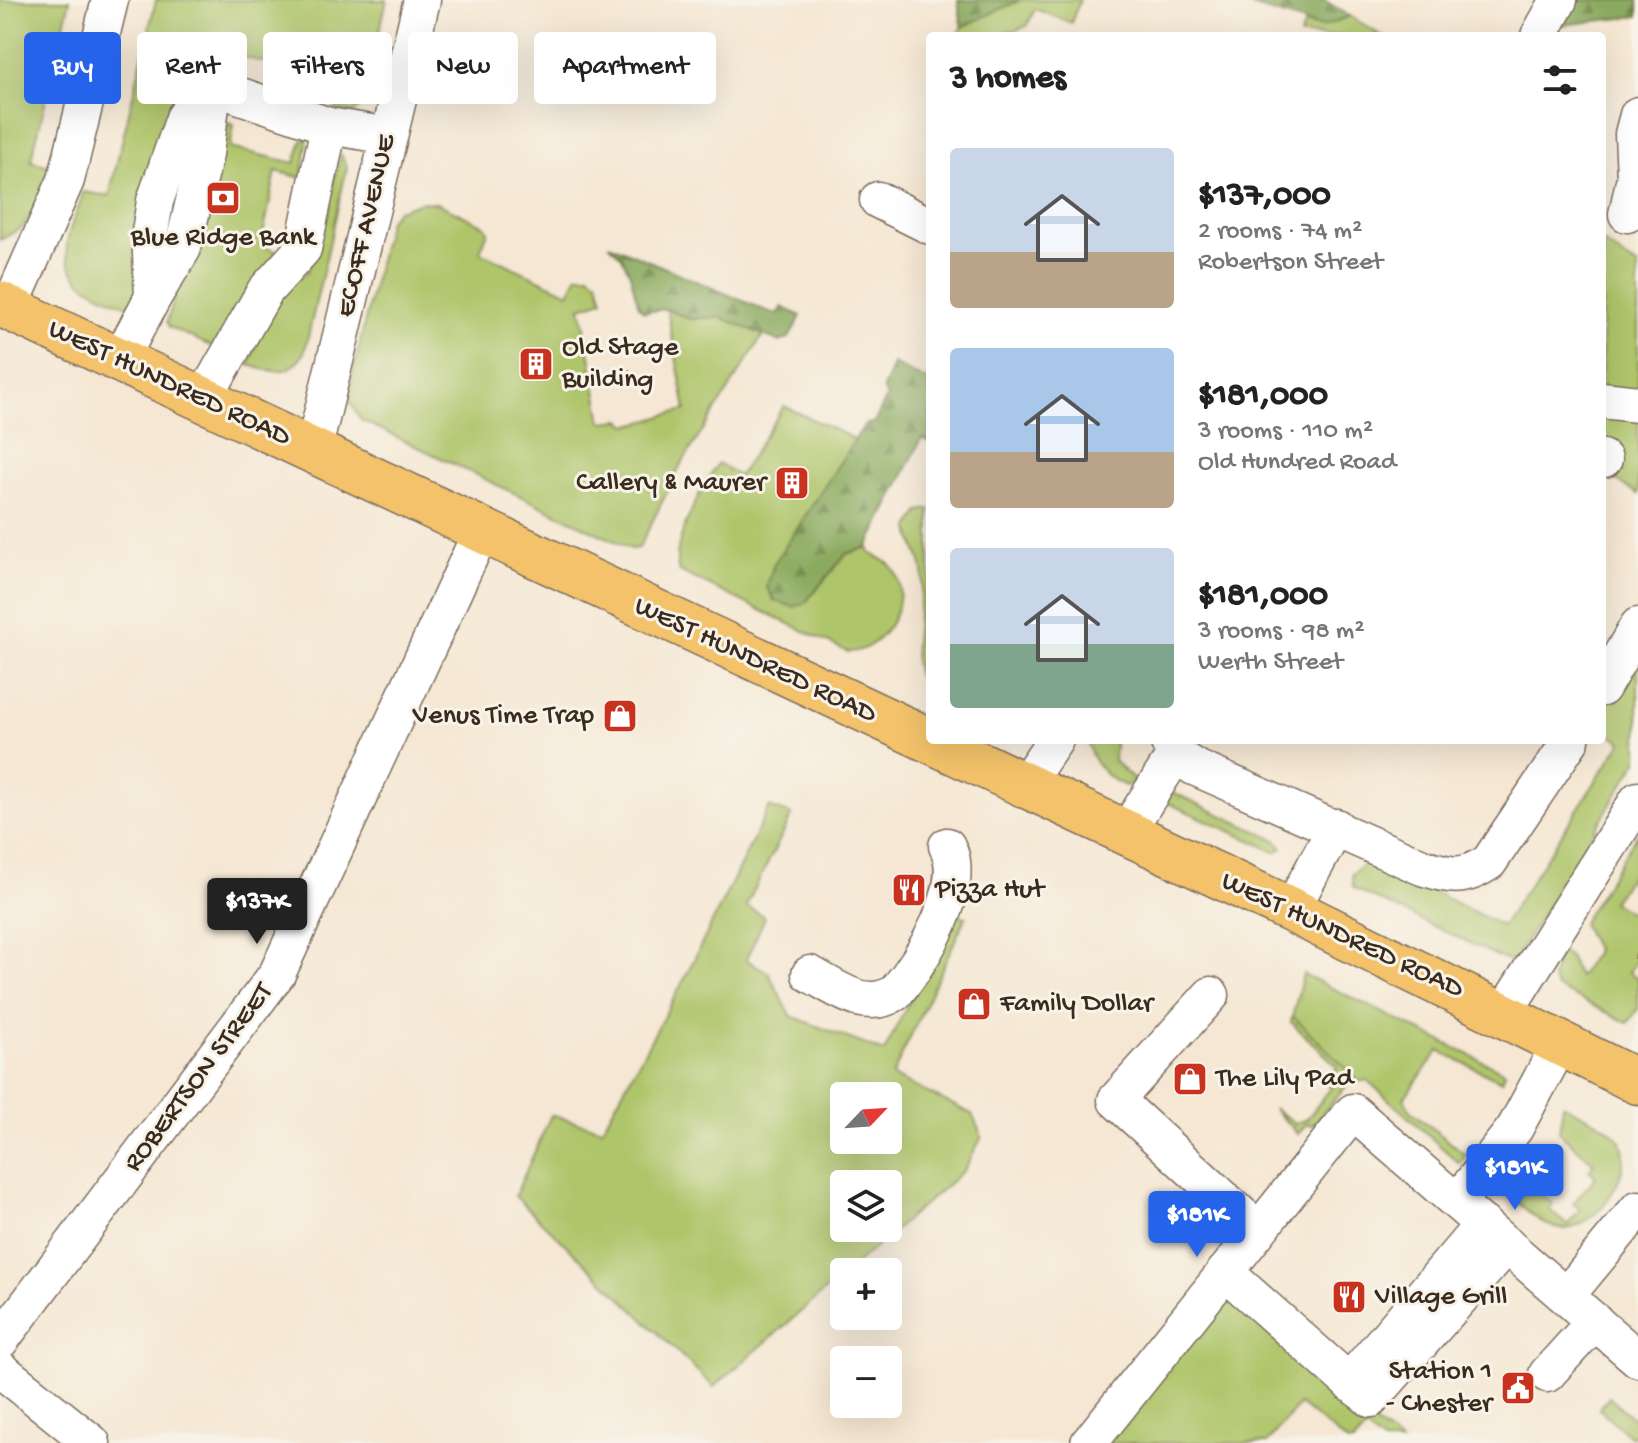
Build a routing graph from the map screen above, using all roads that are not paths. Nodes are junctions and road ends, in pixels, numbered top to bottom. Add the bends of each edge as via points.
1 (110, 0) edge
2 (422, 0) edge
3 (1559, 0) edge
4 (1541, 32) edge
5 (1638, 115) edge
6 (329, 126) junction
7 (389, 136) junction
8 (878, 200) dead end
9 (1627, 214) dead end
10 (926, 224) edge
11 (5, 306) edge
12 (119, 361) junction
13 (203, 400) junction
14 (1606, 400) edge
15 (1638, 404) edge
16 (313, 452) junction
17 (481, 532) junction
18 (1638, 626) edge
19 (1606, 681) edge
20 (926, 741) edge
21 (932, 744) edge
22 (1052, 744) edge
23 (1568, 744) edge
24 (1172, 748) edge
25 (1023, 787) junction
26 (1638, 800) edge
27 (1336, 827) junction
28 (1125, 834) junction
29 (947, 846) dead end
30 (1291, 910) junction
31 (810, 974) dead end
32 (1211, 995) dead end
33 (1504, 1013) junction
34 (1561, 1042) junction
35 (1638, 1082) edge
36 (1638, 1209) edge
37 (1482, 1223) junction
38 (1258, 1230) junction
39 (1225, 1272) junction
40 (1580, 1307) junction
41 (0, 1341) edge
42 (1638, 1359) edge
43 (1539, 1366) dead end
44 (0, 1369) edge
45 (92, 1443) edge
46 (1089, 1443) edge

1 - 11 street via 66,180
2 - 7 street, ECOFF AVENUE
3 - 4 street
5 - 9 street
6 - 7 street
6 - 12 street via 213,89 200,96 184,118 155,201 150,232 153,297
6 - 13 street via 303,249 265,291
7 - 16 street, ECOFF AVENUE
8 - 10 street
11 - 12 main road, WEST HUNDRED ROAD
12 - 13 main road, WEST HUNDRED ROAD
13 - 16 main road, WEST HUNDRED ROAD
14 - 15 street
16 - 17 main road, WEST HUNDRED ROAD
17 - 20 main road, WEST HUNDRED ROAD
17 - 41 street, ROBERTSON STREET via 277,974
18 - 19 street
21 - 25 main road, WEST HUNDRED ROAD
22 - 25 street
23 - 27 street via 1489,862 1469,875 1422,867
24 - 27 street via 1194,767
24 - 28 street
25 - 28 main road, WEST HUNDRED ROAD
26 - 33 street
27 - 30 street
28 - 30 main road, WEST HUNDRED ROAD
29 - 31 street via 954,859 951,888 937,927 895,993 885,1000 863,1001
30 - 33 main road, WEST HUNDRED ROAD
32 - 38 street via 1116,1100
33 - 34 main road, WEST HUNDRED ROAD
34 - 35 main road, WEST HUNDRED ROAD
34 - 37 street via 1515,1128
36 - 40 street
37 - 38 street via 1353,1112
37 - 39 street via 1371,1399
37 - 40 street
38 - 39 street
39 - 46 street
40 - 42 street
40 - 43 street
44 - 45 street

